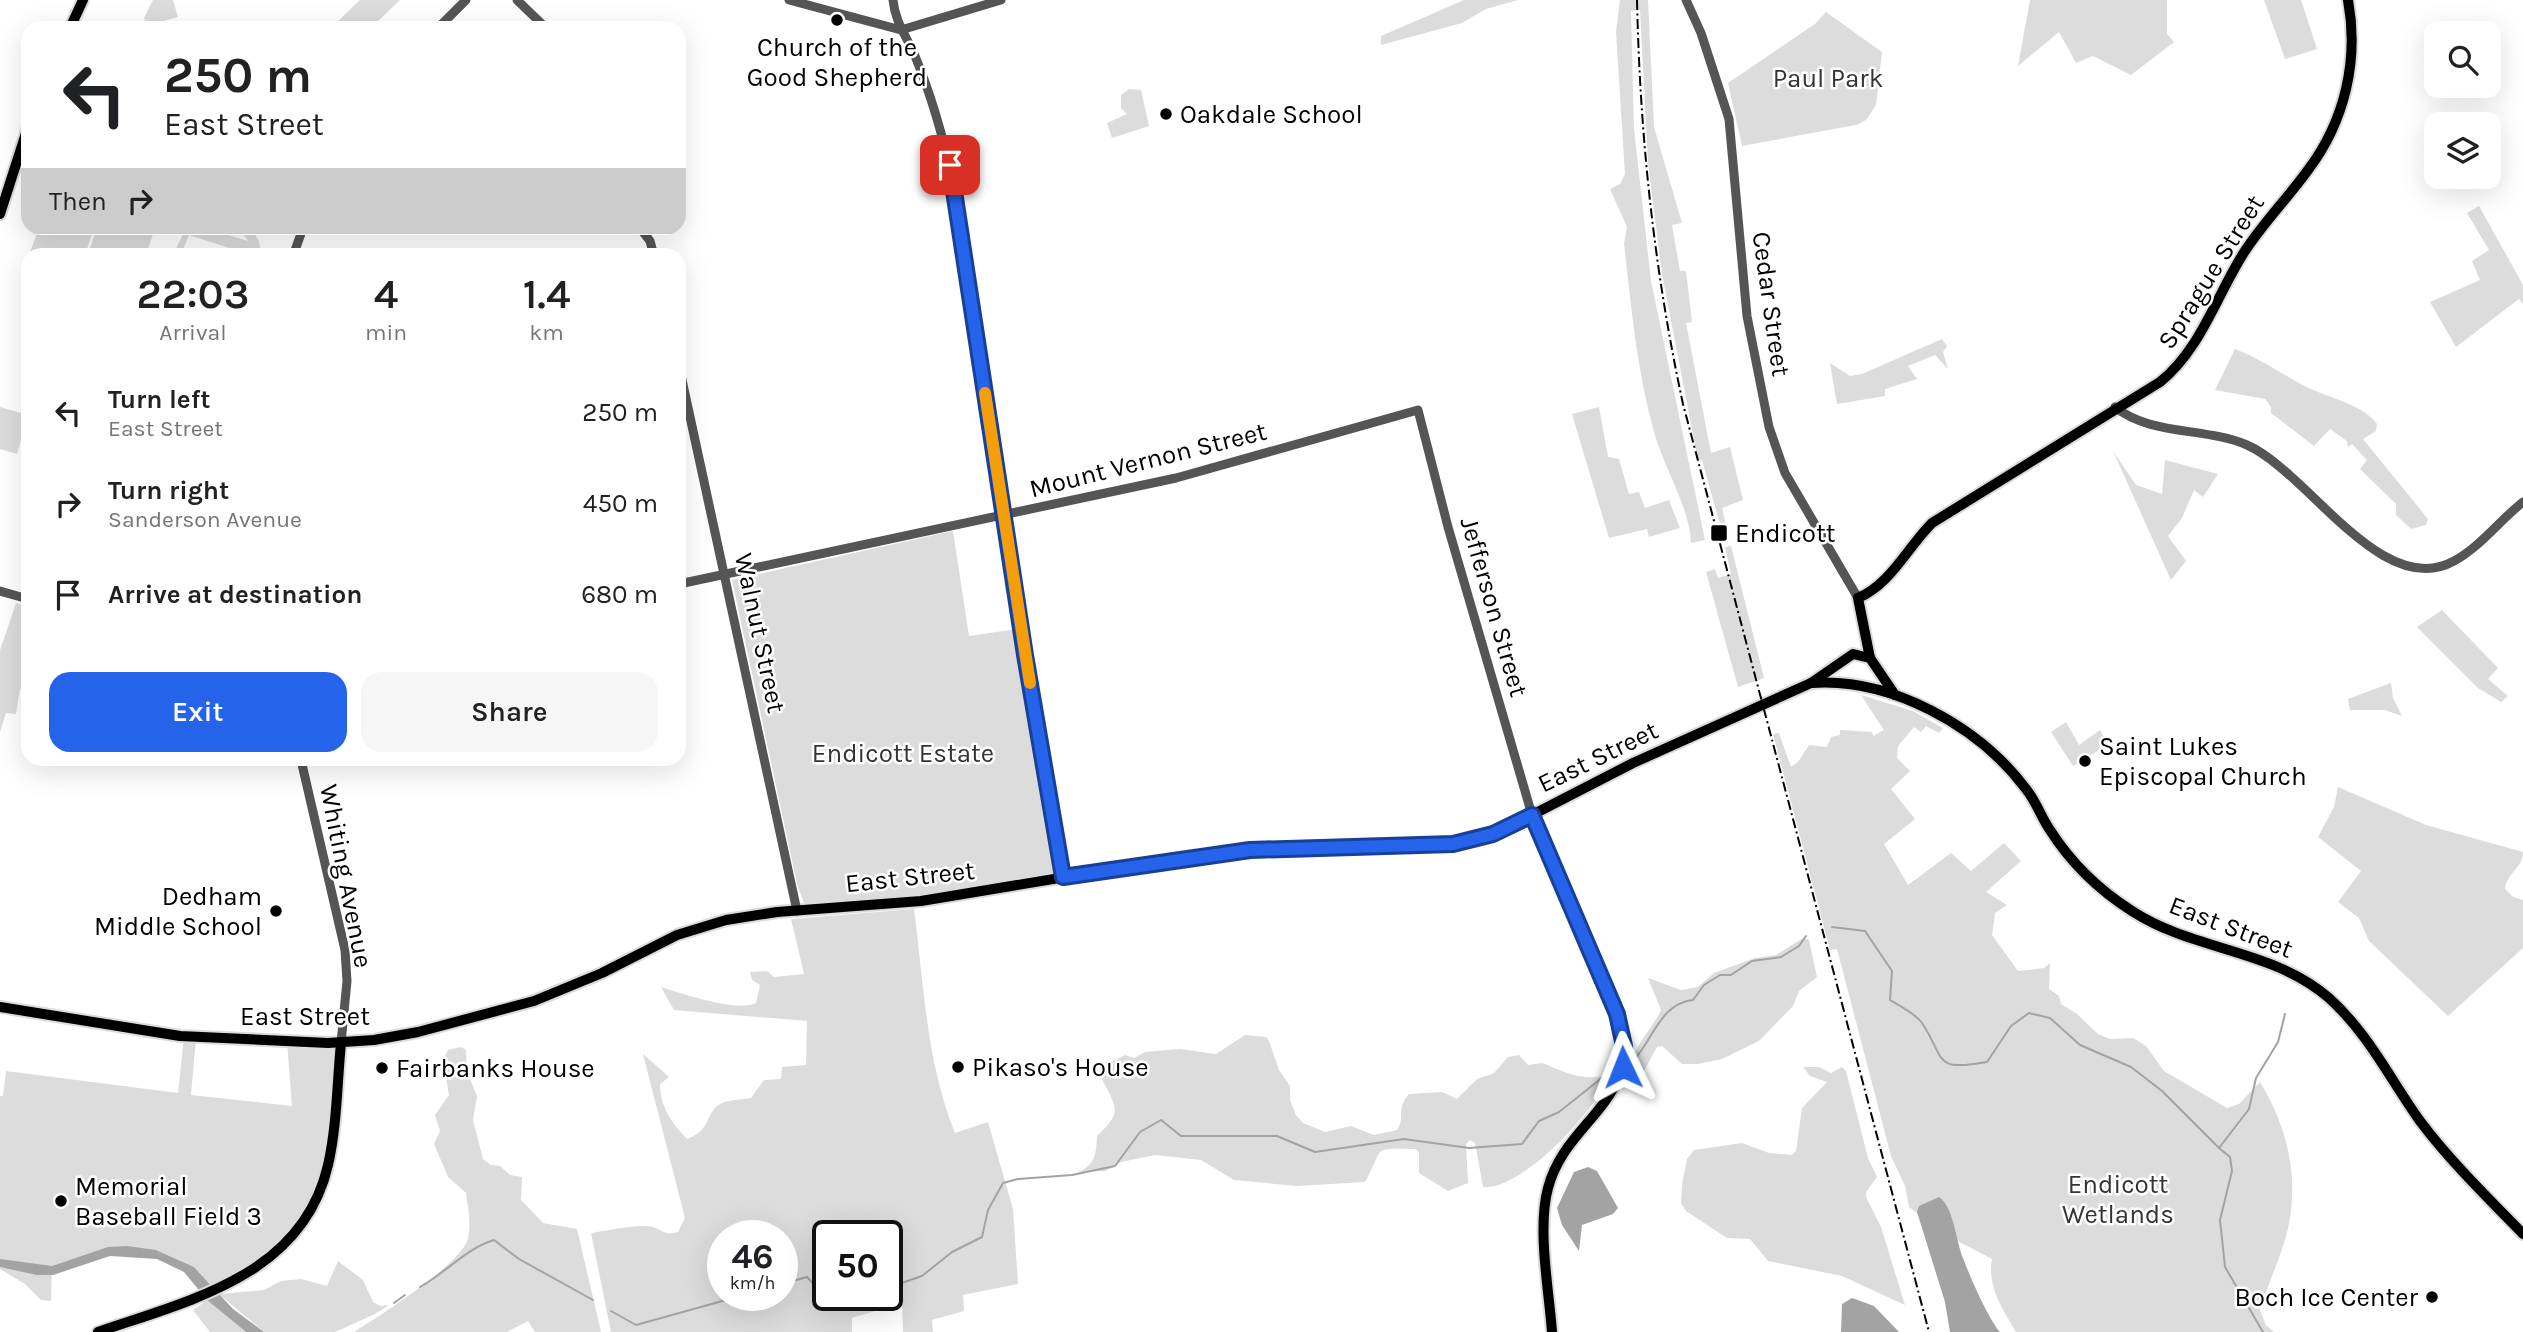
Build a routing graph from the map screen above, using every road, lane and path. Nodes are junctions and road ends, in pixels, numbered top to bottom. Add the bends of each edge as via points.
1 (83, 0) edge
2 (466, 0) edge
3 (789, 0) edge
4 (893, 0) edge
5 (1001, 0) edge
6 (1686, 0) edge
7 (2348, 0) edge
8 (523, 1) edge
9 (73, 21) edge
10 (445, 21) edge
11 (540, 21) edge
12 (901, 30) junction
13 (21, 149) edge
14 (0, 215) edge
15 (686, 396) edge
16 (2115, 407) junction
17 (1418, 410) joint
18 (2523, 502) edge
19 (1006, 516) junction
20 (727, 574) junction
21 (686, 583) edge
22 (0, 591) edge
23 (21, 596) edge
24 (1857, 598) junction
25 (1864, 629) junction
26 (1848, 657) junction
27 (1872, 662) junction
28 (1811, 683) junction
29 (1848, 683) junction
30 (1861, 687) junction
31 (1895, 695) junction
32 (302, 766) edge
33 (1532, 815) junction
34 (1063, 877) junction
35 (797, 911) junction
36 (0, 1007) edge
37 (341, 1043) junction
38 (2523, 1234) edge
39 (98, 1332) edge
40 (1552, 1332) edge

1 - 9 main road
2 - 10 street
3 - 12 street
4 - 12 street
5 - 12 street
6 - 24 street, Cedar Street via 1729,119 1747,316 1769,427 1785,473
7 - 16 main road, Sprague Street via 2352,26 2349,81 2327,141 2243,254 2176,369
8 - 11 street
12 - 19 street via 915,54 951,171
13 - 14 main road
15 - 20 street, Walnut Street
16 - 18 street via 2143,423 2208,432 2248,446 2284,469 2375,552 2410,567 2453,562
16 - 24 main road, Sprague Street via 1932,523 1876,590
17 - 19 street, Mount Vernon Street via 1209,470
17 - 33 street, Jefferson Street
19 - 20 street, Mount Vernon Street
19 - 34 street
20 - 21 street, Mount Vernon Street
20 - 35 street, Walnut Street
22 - 23 street
24 - 25 main road
25 - 26 main road
25 - 27 main road
26 - 27 main road
26 - 28 main road, East Street
26 - 29 main road via 1841,669
27 - 30 main road via 1872,678
27 - 31 main road, East Street
28 - 29 main road, East Street
28 - 33 main road, East Street via 1633,763
29 - 30 main road
30 - 31 main road, East Street
31 - 38 main road, East Street via 1952,723 2010,770 2071,859 2124,906 2166,929 2269,963 2330,999 2376,1052 2421,1121
32 - 37 street, Whiting Avenue via 345,950
33 - 34 main road, East Street via 1493,834 1453,844 1250,850
33 - 40 main road via 1617,1014 1624,1046 1616,1086 1561,1157 1548,1186 1544,1217
34 - 35 main road, East Street via 921,901
35 - 37 main road, East Street via 726,920 677,935 534,1001 418,1032
36 - 37 main road, East Street via 172,1035
37 - 39 main road via 330,1155 304,1222 276,1255 252,1273

